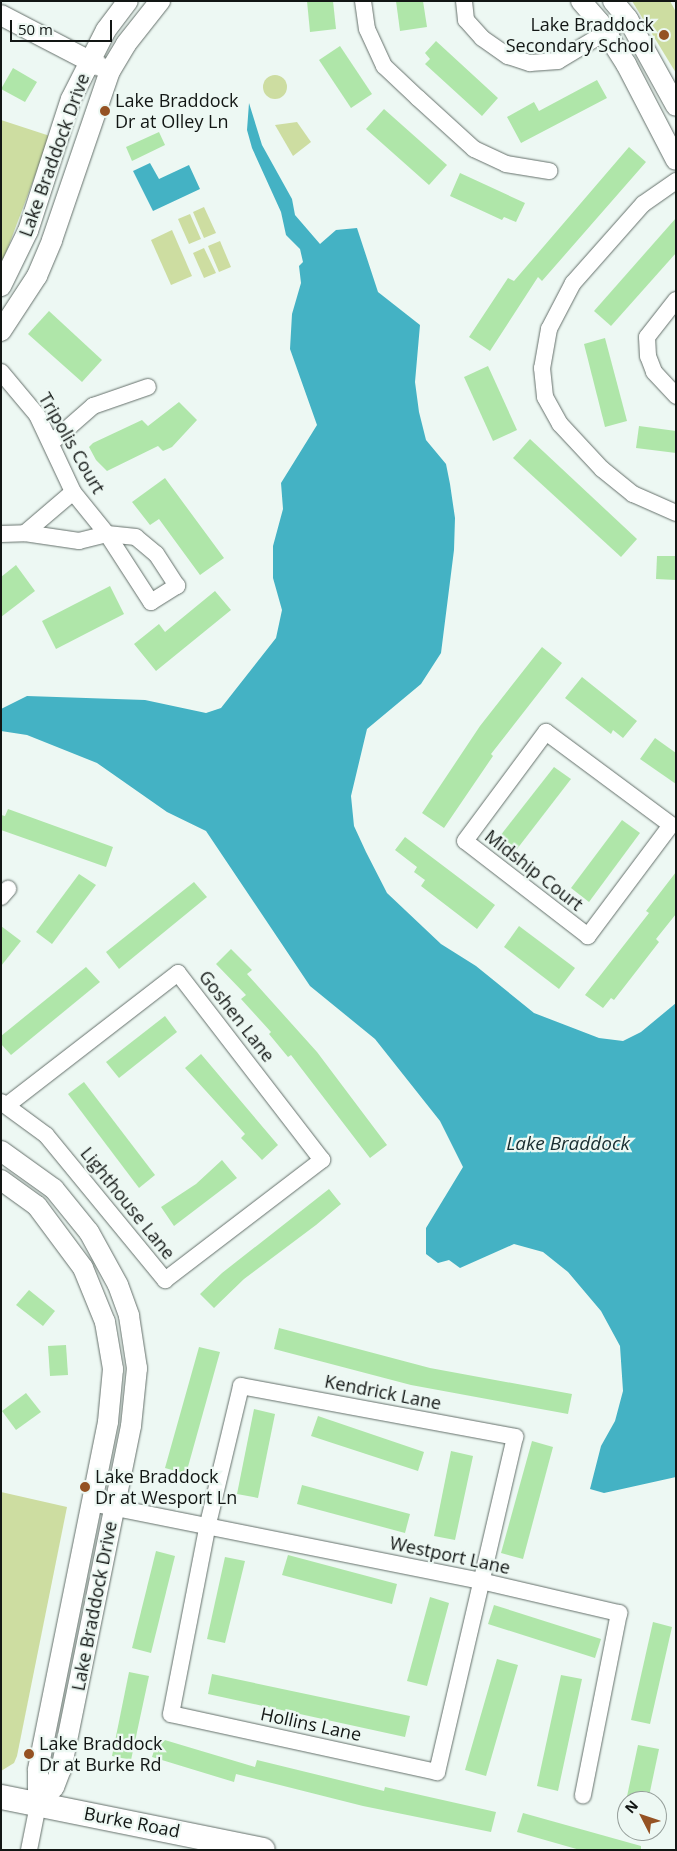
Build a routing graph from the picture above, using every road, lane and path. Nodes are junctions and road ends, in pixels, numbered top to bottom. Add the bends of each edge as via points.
1 (128, 1) edge
2 (160, 1) edge
3 (363, 1) edge
4 (464, 1) edge
5 (581, 1) edge
6 (613, 1) edge
7 (1, 15) edge
8 (628, 19) junction
9 (607, 33) junction
10 (88, 60) junction
11 (110, 71) junction
12 (676, 106) edge
13 (676, 160) edge
14 (550, 171) dead end
15 (676, 181) edge
16 (1, 286) edge
17 (676, 300) edge
18 (1, 331) edge
19 (1, 372) edge
20 (148, 388) dead end
21 (676, 396) edge
22 (52, 442) junction
23 (73, 492) junction
24 (676, 513) edge
25 (25, 533) junction
26 (1, 534) edge
27 (107, 534) junction
28 (674, 826) edge
29 (4, 1103) edge
30 (1, 1151) edge
31 (322, 1160) joint
32 (1, 1180) edge
33 (91, 1503) junction
34 (114, 1508) junction
35 (207, 1528) junction
36 (481, 1581) junction
37 (583, 1795) dead end
38 (1, 1797) edge
39 (38, 1805) junction
40 (29, 1850) edge
41 (263, 1850) edge

1 - 10 street, Lake Braddock Drive
2 - 11 street, Lake Braddock Drive via 126,44
3 - 14 street via 367,29 384,66 474,149 506,164
4 - 9 street via 466,20 482,38 508,56 530,63 558,61
5 - 9 street
6 - 8 street
7 - 10 street
8 - 9 street
8 - 12 street
9 - 13 street
10 - 11 street
10 - 16 street, Lake Braddock Drive via 71,99 28,231
11 - 18 street, Lake Braddock Drive via 48,249 36,276
15 - 24 street via 644,204 573,283 549,329 542,368 545,397 560,424 602,469 633,494
17 - 21 street via 647,337 648,356 654,372
19 - 22 street, Tripolis Court via 37,415
20 - 22 street via 93,406
22 - 23 street, Tripolis Court
23 - 25 street
23 - 27 street, Tripolis Court
25 - 26 street
25 - 27 street via 79,541
27 - 27 street, Tripolis Court via 151,602 177,586 146,544 126,534
28 - 28 street, Midship Court via 546,732 465,841 588,936
29 - 31 street, Lighthouse Lane via 46,1136 165,1280
29 - 31 street, Goshen Lane via 178,973
30 - 34 street, Lake Braddock Drive via 54,1188 72,1209 104,1256 128,1316 137,1368 136,1397
32 - 33 street, Lake Braddock Drive via 37,1206 69,1246 96,1294 105,1322 113,1370 112,1395
33 - 34 street, Westport Lane
33 - 39 street, Lake Braddock Drive via 38,1770
34 - 35 street, Westport Lane
34 - 39 street, Lake Braddock Drive via 61,1769 54,1787
35 - 36 street, Westport Lane
35 - 36 street, Kendrick Lane via 241,1386 515,1437
35 - 36 street, Hollins Lane via 171,1714 437,1772
36 - 37 street, Westport Lane via 620,1614
38 - 39 main road, Burke Road
39 - 40 street, Lake Braddock Drive
39 - 41 main road, Burke Road

